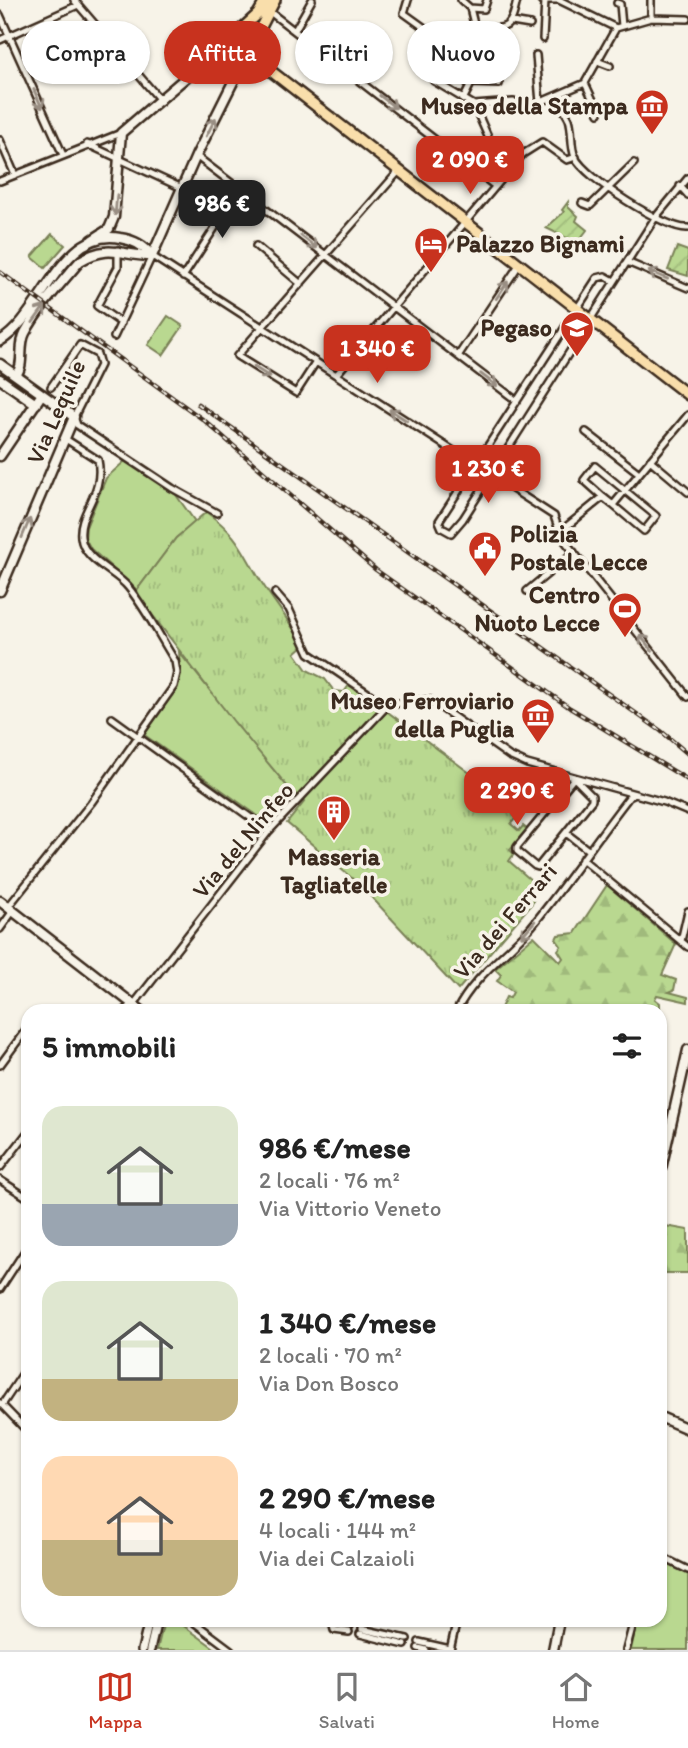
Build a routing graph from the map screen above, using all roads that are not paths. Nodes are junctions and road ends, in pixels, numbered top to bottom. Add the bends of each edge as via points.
1 (266, 0) edge
2 (275, 0) edge
3 (312, 0) edge
4 (408, 0) edge
5 (461, 0) edge
6 (487, 0) edge
7 (517, 0) edge
8 (558, 0) edge
9 (651, 0) edge
10 (543, 1) edge
11 (75, 3) edge
12 (617, 3) dead end
13 (470, 8) junction
14 (270, 12) junction
15 (0, 15) edge
16 (652, 18) junction
17 (688, 19) edge
18 (250, 21) edge
19 (265, 21) edge
20 (300, 21) edge
21 (415, 21) edge
22 (473, 21) edge
23 (512, 21) edge
24 (520, 23) edge
25 (530, 25) dead end
26 (619, 27) junction
27 (295, 30) edge
28 (10, 36) junction
29 (543, 39) dead end
30 (0, 40) edge
31 (536, 55) dead end
32 (597, 61) junction
33 (610, 66) dead end
34 (281, 78) edge
35 (585, 83) junction
36 (180, 84) edge
37 (232, 84) edge
38 (364, 84) edge
39 (431, 84) edge
40 (439, 84) edge
41 (470, 84) edge
42 (427, 88) dead end
43 (556, 99) junction
44 (463, 100) junction
45 (161, 101) junction
46 (537, 104) junction
47 (474, 105) junction
48 (599, 113) dead end
49 (121, 133) junction
50 (0, 141) edge
51 (87, 144) junction
52 (63, 155) junction
53 (196, 156) junction
54 (576, 158) junction
55 (119, 159) junction
56 (634, 163) dead end
57 (399, 172) junction
58 (15, 175) junction
59 (505, 175) junction
60 (688, 178) edge
61 (0, 181) edge
62 (495, 186) junction
63 (608, 187) junction
64 (680, 187) junction
65 (183, 188) junction
66 (240, 188) junction
67 (688, 195) edge
68 (582, 203) dead end
69 (654, 218) junction
70 (465, 222) junction
71 (688, 228) edge
72 (92, 240) junction
73 (256, 246) dead end
74 (118, 250) junction
75 (152, 256) junction
76 (326, 256) junction
77 (627, 262) junction
78 (519, 265) junction
79 (183, 277) junction
80 (614, 281) junction
81 (301, 284) junction
82 (688, 288) edge
83 (394, 307) junction
84 (577, 310) junction
85 (591, 321) junction
86 (121, 323) junction
87 (263, 328) junction
88 (114, 337) dead end
89 (2, 339) edge
90 (457, 356) junction
91 (316, 362) junction
92 (0, 364) edge
93 (16, 375) junction
94 (336, 375) junction
95 (2, 380) edge
96 (51, 387) dead end
97 (42, 394) junction
98 (688, 395) edge
99 (517, 401) junction
100 (36, 404) junction
101 (688, 415) edge
102 (74, 417) junction
103 (586, 432) dead end
104 (64, 438) junction
105 (0, 456) edge
106 (650, 460) junction
107 (476, 465) junction
108 (639, 473) junction
109 (492, 476) junction
110 (625, 490) junction
111 (688, 492) edge
112 (603, 497) junction
113 (613, 505) junction
114 (217, 513) dead end
115 (561, 531) junction
116 (574, 552) junction
117 (0, 591) edge
118 (527, 591) dead end
119 (275, 593) dead end
120 (688, 697) edge
121 (387, 706) junction
122 (112, 718) dead end
123 (138, 736) junction
124 (550, 771) junction
125 (575, 778) junction
126 (638, 794) junction
127 (521, 807) dead end
128 (688, 812) edge
129 (269, 831) junction
130 (566, 833) junction
131 (588, 850) junction
132 (582, 859) junction
133 (0, 901) edge
134 (10, 909) junction
135 (688, 911) edge
136 (0, 916) edge
137 (6, 921) junction
138 (0, 929) edge
139 (681, 942) junction
140 (688, 947) edge
141 (134, 1004) joint
142 (461, 1004) edge
143 (21, 1036) edge
144 (688, 1050) edge
145 (0, 1065) edge
146 (685, 1077) edge
147 (684, 1087) edge
148 (21, 1141) edge
149 (667, 1147) edge
150 (0, 1168) edge
151 (0, 1180) edge
152 (21, 1194) edge
153 (21, 1258) edge
154 (0, 1289) edge
155 (21, 1376) edge
156 (1, 1404) edge
157 (667, 1420) edge
158 (21, 1425) edge
159 (688, 1429) edge
160 (667, 1560) edge
161 (688, 1570) edge
162 (147, 1627) edge
163 (155, 1627) edge
164 (198, 1627) edge
165 (455, 1627) edge
166 (558, 1627) edge
167 (632, 1627) edge
168 (361, 1631) dead end
169 (406, 1642) dead end
170 (142, 1650) edge
171 (150, 1650) edge
172 (231, 1650) edge
173 (426, 1650) edge
174 (450, 1650) edge
175 (553, 1650) edge
176 (626, 1650) edge

1 - 18 main road
2 - 14 main road
3 - 20 street
4 - 21 street via 404,13
5 - 13 street
6 - 13 street via 484,9
7 - 23 street
8 - 10 street
8 - 26 street
9 - 16 street
10 - 29 street
11 - 28 street
11 - 45 street
12 - 26 street
13 - 22 street
14 - 19 main road
14 - 27 street
15 - 28 street
16 - 17 street
16 - 26 street
24 - 25 street
26 - 32 street
28 - 30 street
28 -> 52 street
31 - 46 street
32 - 33 street
32 - 35 street
34 - 57 main road
35 - 43 street
35 - 48 street
36 - 45 main road
53 -> 37 main road
38 -> 62 street
39 - 42 street
40 - 44 street
41 - 44 street
43 - 46 street
43 - 54 street via 569,120
44 - 47 street
45 - 49 main road
46 - 47 street
47 - 59 street
49 - 51 street
49 - 55 main road
50 - 58 street
51 - 52 street
51 - 55 street
52 - 58 street
53 - 65 main road
53 - 66 street
54 - 59 street via 567,160 542,142
54 - 63 street
55 - 65 street
55 -> 72 main road via 114,217 109,229
56 - 63 street
57 - 70 main road
57 - 76 street
58 - 61 street
59 - 62 street
60 - 64 street
62 - 70 street
63 - 68 street via 590,206
63 - 69 street
64 - 67 street
64 - 69 street
65 - 75 main road
66 -> 76 street
66 - 79 street
69 - 71 street
69 - 77 street
70 - 78 main road
70 - 83 street
72 - 75 main road via 126,239 145,246
72 - 89 main road via 73,253
73 - 81 street
74 - 75 main road
74 - 86 street via 118,267 97,306
93 -> 74 main road via 26,332 66,277 91,255
75 - 79 street
75 - 86 street
76 - 81 street
76 - 83 street
77 - 80 street
82 -> 77 street
78 - 84 main road
90 -> 78 street
79 - 87 street
80 - 84 street via 597,278
80 - 85 street
81 - 87 street
83 - 90 street
83 - 94 street
84 - 85 main road
84 - 99 street
85 - 98 main road
85 - 109 street
86 - 88 street
87 - 91 street
87 -> 91 street via 237,356 296,393
90 -> 99 street
91 - 94 street
92 - 93 main road
93 - 95 main road
93 - 97 main road
107 -> 94 street
95 - 100 main road
96 - 102 street, Via Lequile via 80,345 101,359
97 - 100 main road
97 - 102 main road
99 - 107 street
100 - 105 main road
101 - 106 street
102 - 104 main road, Via Lequile
102 - 114 street via 78,425 115,451
103 - 108 street
117 -> 104 main road, Via Lequile
104 - 123 street via 98,460 102,477 80,529 81,540 87,552 128,587 175,661 174,686
106 - 108 street
106 - 111 street
107 - 109 street
107 - 109 street via 439,521 442,528 451,533
108 - 110 street
109 - 115 street via 554,516
110 - 112 street via 595,466 584,480
110 - 113 street
110 - 113 street via 656,516 644,531
112 - 113 street
112 - 115 street
115 - 116 street
116 - 118 street
120 -> 116 street
119 - 121 street via 289,609 309,653
121 - 124 street via 430,700 509,756
121 - 129 street, Via del Ninfeo
122 - 123 street
123 - 129 street
123 - 134 street
124 - 125 street
124 - 127 street
125 - 126 street
125 - 130 street via 592,800
125 - 130 street via 517,851 538,867
126 - 128 street
126 - 131 street, Via dei Ferrari via 629,797
129 - 141 street, Via del Ninfeo
130 - 131 street
131 - 132 street, Via dei Ferrari
132 - 139 street
132 -> 142 street, Via dei Ferrari via 531,927 477,978
133 - 134 main road
134 - 137 street
134 - 141 main road
135 - 139 street
136 - 137 street
137 - 138 street
139 - 140 street
143 - 145 street
144 - 146 main road
146 - 147 main road
147 - 149 main road
148 - 150 street
151 - 152 street
153 - 154 street
155 - 156 street
156 - 158 street
157 - 159 main road
160 - 161 street
162 - 170 street
163 - 171 street
164 - 172 street
165 - 174 street
166 - 175 main road
167 - 176 street
168 - 169 street
173 - 174 street via 419,1645

